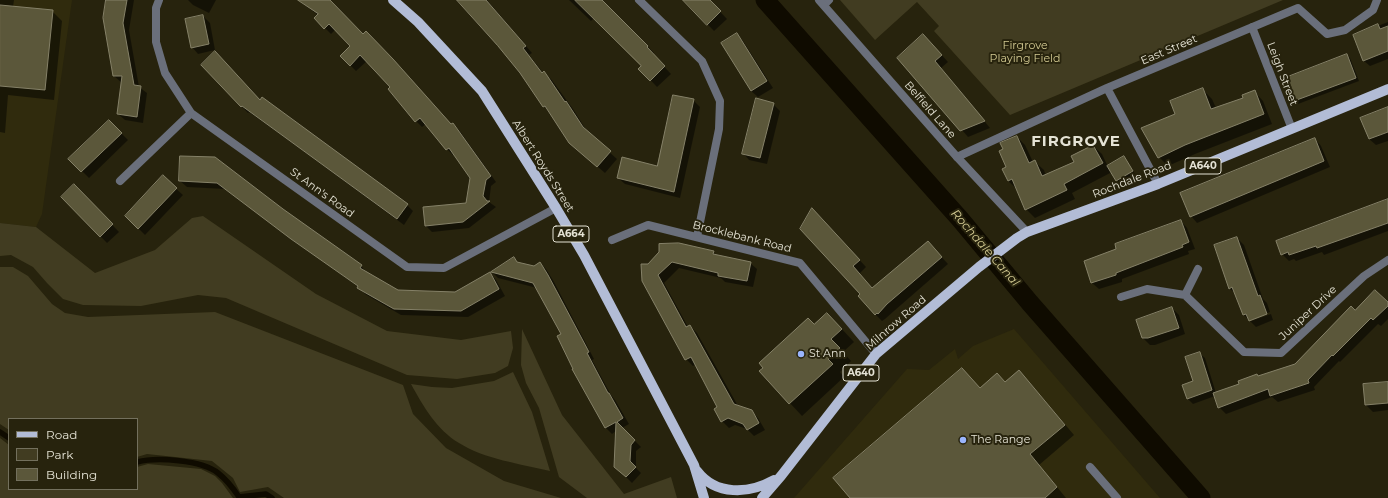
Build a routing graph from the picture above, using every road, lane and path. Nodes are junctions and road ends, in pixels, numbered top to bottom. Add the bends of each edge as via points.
1 (160, 0) edge
2 (393, 0) edge
3 (639, 0) edge
4 (1377, 0) edge
5 (824, 2) edge
6 (1252, 27) junction
7 (1107, 88) junction
8 (1388, 89) edge
9 (191, 113) junction
10 (1292, 129) junction
11 (957, 157) junction
12 (120, 181) dead end
13 (1158, 184) junction
14 (556, 208) junction
15 (1027, 232) junction
16 (697, 237) junction
17 (612, 240) dead end
18 (1388, 260) edge
19 (979, 267) joint
20 (1198, 269) dead end
21 (1185, 296) junction
22 (1121, 297) dead end
23 (876, 354) junction
24 (694, 465) junction
25 (1090, 467) dead end
26 (781, 476) junction
27 (704, 498) edge
28 (762, 498) edge
29 (1117, 498) edge

1 - 9 street, St Ann's Road via 156,8 156,42 166,73
2 - 14 main road, Albert Royds Street / A664 via 418,22 482,91
3 - 16 street via 702,61 720,101 720,129
4 - 6 street, East Street via 1374,10 1344,30 1327,34 1298,8
5 - 11 street, Belfield Lane
6 - 7 street, East Street
6 - 10 street, Leigh Street
7 - 11 street, East Street
7 - 13 street
8 - 10 main road, Rochdale Road / A640
9 - 12 street
9 - 14 street, St Ann's Road via 407,267 444,268
10 - 13 main road, Rochdale Road / A640
11 - 15 street, Belfield Lane
13 - 15 main road, Rochdale Road / A640
14 - 24 main road, Albert Royds Street / A664 via 586,259
15 - 19 main road, Rochdale Road / A640
16 - 17 street, Brocklebank Road via 648,225
16 - 23 street, Brocklebank Road via 800,263
18 - 21 street, Juniper Drive via 1364,276 1281,353 1244,352
19 - 23 main road, Milnrow Road / A640
20 - 21 street
21 - 22 street via 1147,289
23 - 26 main road, Milnrow Road / A640
24 - 26 main road, A664 via 710,482 730,490 752,489
24 - 27 main road, Albert Royds Street / A664
25 - 29 street
26 - 28 main road, Milnrow Road / A640

